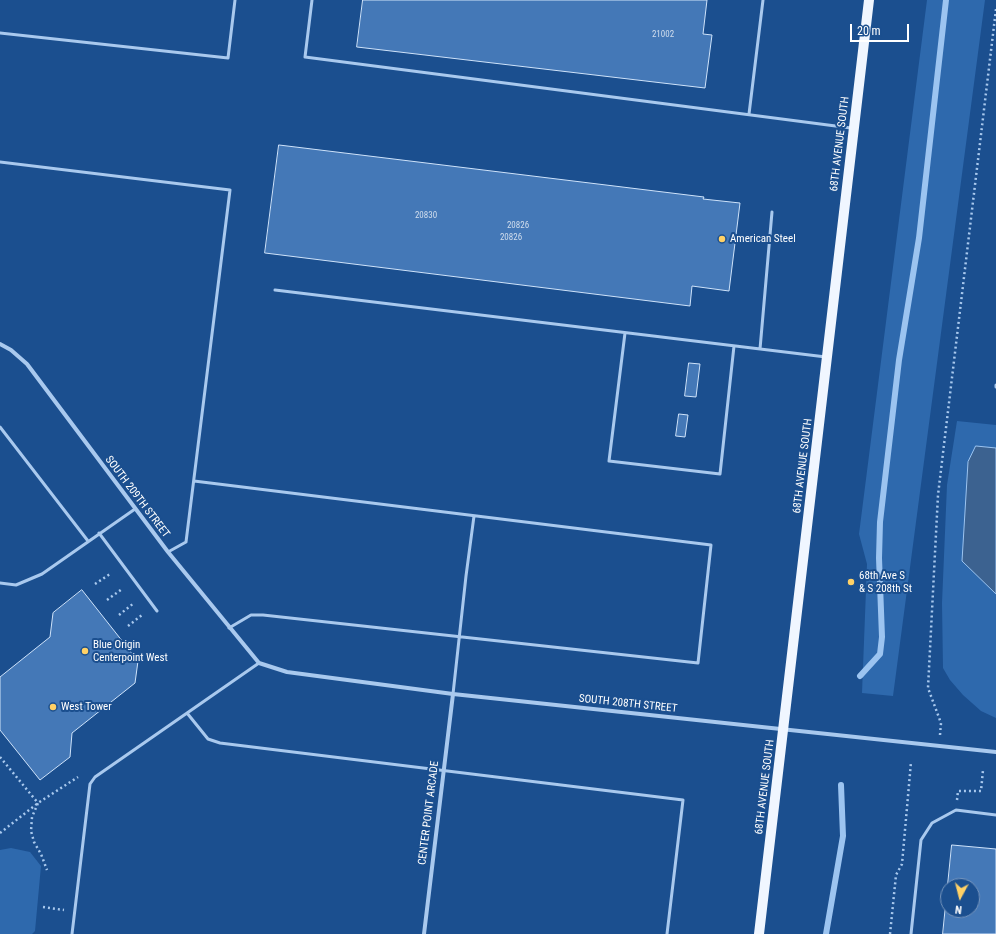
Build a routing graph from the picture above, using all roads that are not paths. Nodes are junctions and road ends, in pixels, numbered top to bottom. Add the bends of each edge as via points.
1 (235, 0) edge
2 (312, 0) edge
3 (763, 0) edge
4 (869, 0) edge
5 (0, 33) edge
6 (749, 114) junction
7 (854, 128) junction
8 (0, 162) edge
9 (772, 212) dead end
10 (275, 290) dead end
11 (625, 333) junction
12 (0, 344) edge
13 (734, 346) junction
14 (760, 349) junction
15 (828, 358) junction
16 (0, 427) edge
17 (194, 482) junction
18 (135, 509) junction
19 (474, 516) junction
20 (99, 533) junction
21 (88, 541) junction
22 (168, 552) junction
23 (0, 583) edge
24 (157, 610) dead end
25 (229, 628) junction
26 (459, 637) junction
27 (259, 663) junction
28 (453, 694) junction
29 (187, 713) junction
30 (784, 730) junction
31 (996, 752) edge
32 (444, 771) junction
33 (996, 815) edge
34 (72, 934) edge
35 (424, 934) edge
36 (666, 934) edge
37 (759, 934) edge
38 (911, 934) edge

1 - 5 lane via 228,58
2 - 6 lane via 305,57
3 - 6 lane
4 - 7 main road, 68TH AVENUE SOUTH
6 - 7 lane
7 - 15 main road, 68TH AVENUE SOUTH
8 - 17 lane via 230,190
9 - 14 lane
10 - 11 lane
11 - 13 lane
11 - 13 lane via 610,461 720,474
12 - 18 street, SOUTH 209TH STREET via 26,364
13 - 14 lane
14 - 15 lane
15 - 30 main road, 68TH AVENUE SOUTH
16 - 21 lane
17 - 19 lane
17 - 22 lane via 186,542
18 - 20 lane
18 - 22 street, SOUTH 209TH STREET
19 - 26 lane
19 - 26 lane via 711,545 699,656 698,663
20 - 21 lane
20 - 24 lane
21 - 23 lane via 42,574 16,585
22 - 25 street, SOUTH 209TH STREET
25 - 26 lane via 251,615 263,615
25 - 27 street, SOUTH 209TH STREET
26 - 28 lane
27 - 28 street, SOUTH 208TH STREET via 287,672
27 - 29 lane
28 - 30 street, SOUTH 208TH STREET
28 - 32 street, CENTER POINT ARCADE
29 - 32 lane via 208,739 220,743
29 - 34 lane via 95,777 90,784
30 - 31 street, SOUTH 208TH STREET
30 - 37 main road, 68TH AVENUE SOUTH
32 - 35 street, CENTER POINT ARCADE
32 - 36 lane via 683,800
33 - 38 lane via 956,810 932,823 921,840

